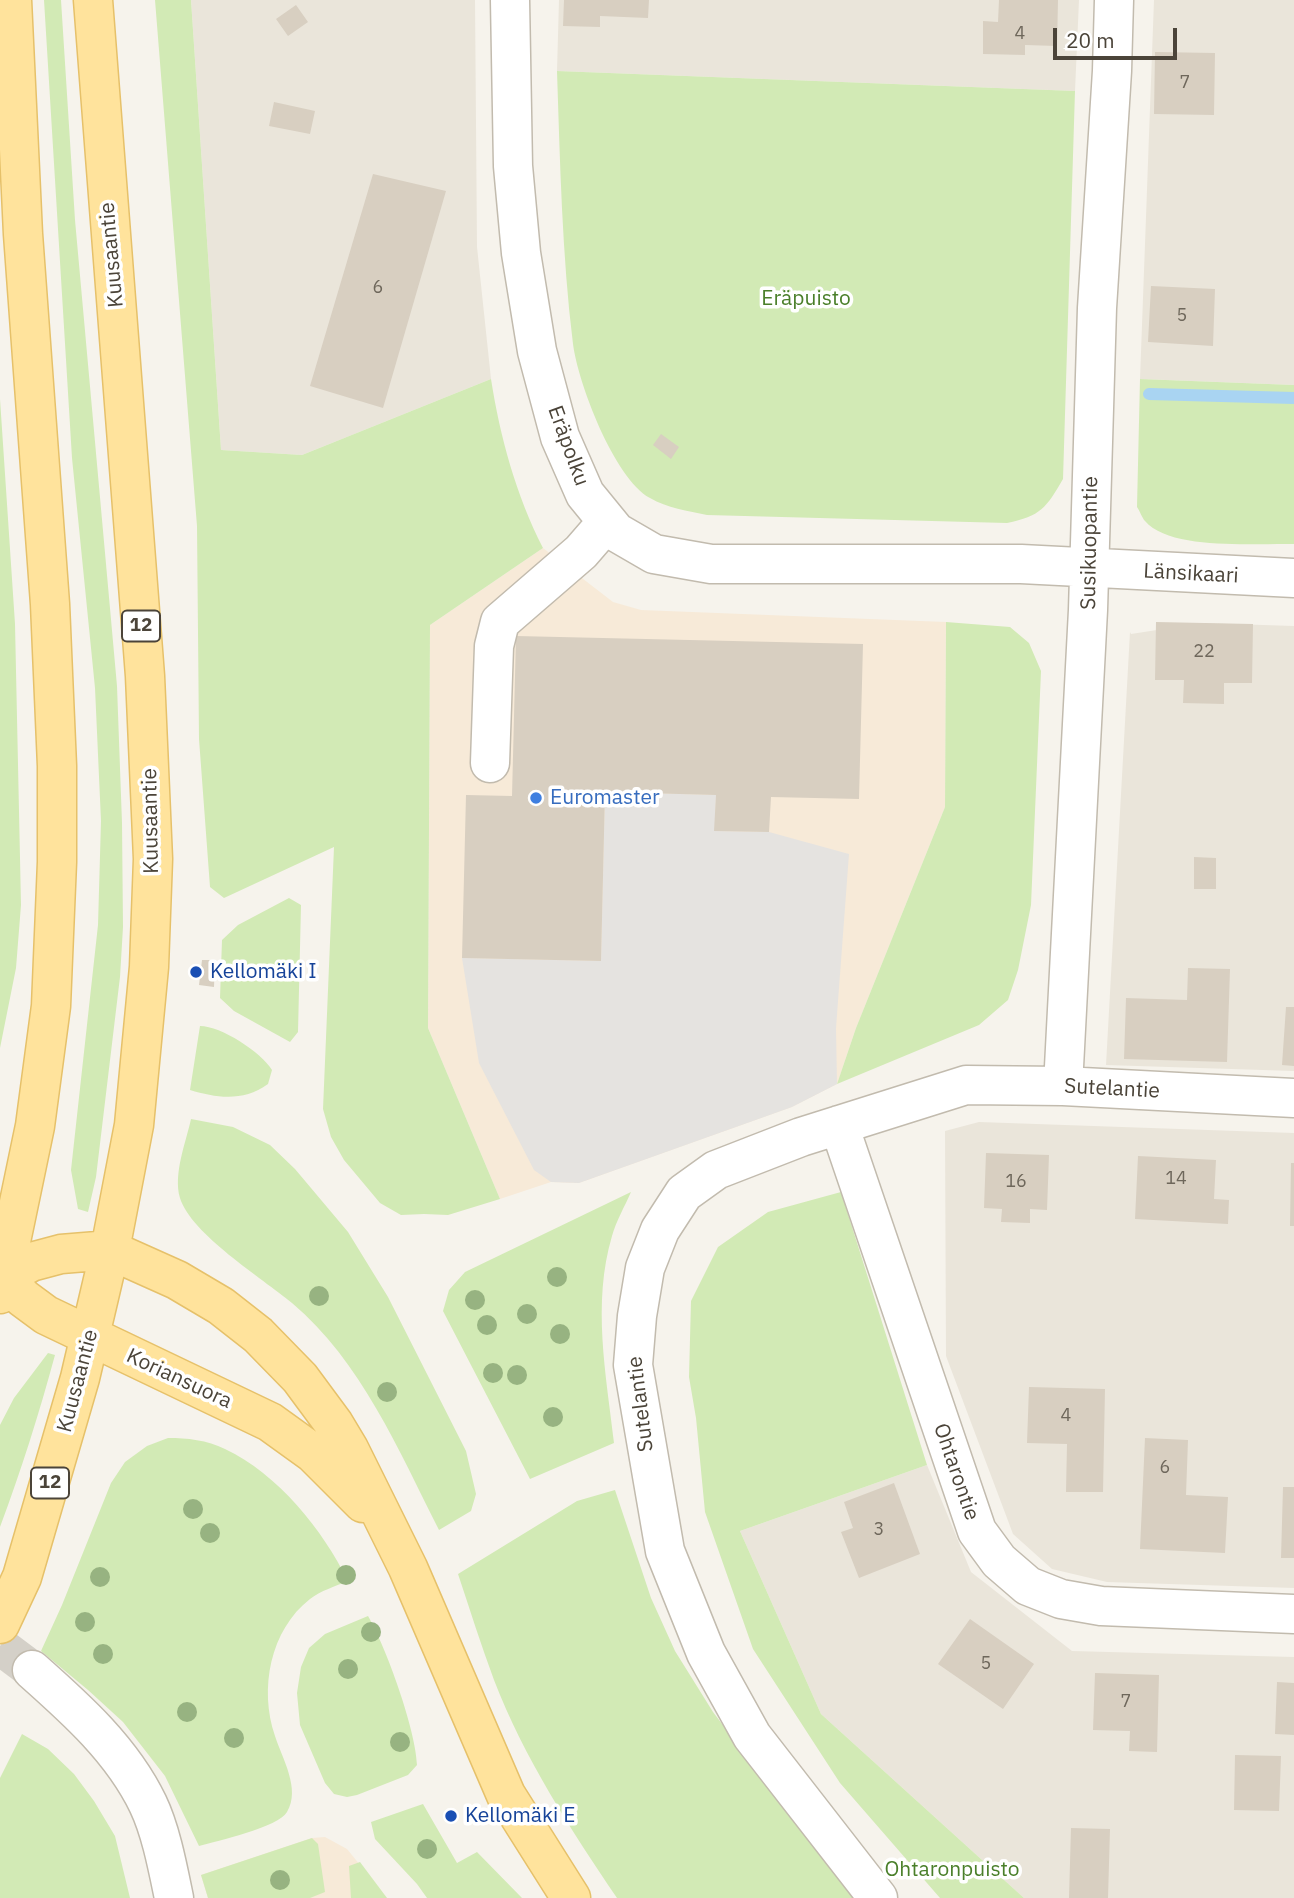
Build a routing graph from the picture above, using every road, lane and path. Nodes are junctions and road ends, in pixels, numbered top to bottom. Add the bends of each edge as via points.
1 (12, 0) edge
2 (93, 0) edge
3 (510, 0) edge
4 (1114, 0) edge
5 (607, 522) junction
6 (1088, 569) junction
7 (1294, 578) edge
8 (490, 763) dead end
9 (1063, 1086) junction
10 (1294, 1098) edge
11 (839, 1125) junction
12 (110, 1250) junction
13 (2, 1285) edge
14 (90, 1338) junction
15 (408, 1567) junction
16 (1294, 1614) edge
17 (0, 1624) edge
18 (32, 1670) tunnel mouth
19 (174, 1898) edge
20 (571, 1898) edge
21 (878, 1898) edge

1 - 13 main road via 23,234 50,604 57,862 51,1006 35,1126
2 - 12 main road, Kuusaantie / 12 via 145,676 153,859 149,967 134,1125
3 - 5 street, Eräpolku via 513,166 537,351 561,438 585,494
4 - 6 street, Susikuopantie
5 - 6 street, Eräpolku via 654,554 711,565 1021,564
5 - 8 street via 581,552 500,622 494,646
6 - 7 street, Länsikaari
6 - 9 street, Susikuopantie
9 - 10 street, Sutelantie
9 - 11 street, Sutelantie via 966,1085
11 - 16 street, Ohtarontie via 977,1531 999,1561 1028,1587 1061,1599 1101,1606
11 - 21 street, Sutelantie via 716,1170 684,1193 660,1230 645,1268 633,1365 665,1551 706,1653 752,1736
12 - 13 main road, Koriansuora via 31,1262
12 - 14 main road, Kuusaantie / 12
12 - 15 main road, Koriansuora via 221,1306 300,1378 349,1449
13 - 14 main road, Koriansuora
14 - 15 main road, Koriansuora via 259,1417 313,1453 378,1520
14 - 17 main road, Kuusaantie / 12 via 22,1577
15 - 20 main road, Koriansuora via 506,1795
18 - 19 street via 101,1735 149,1805

